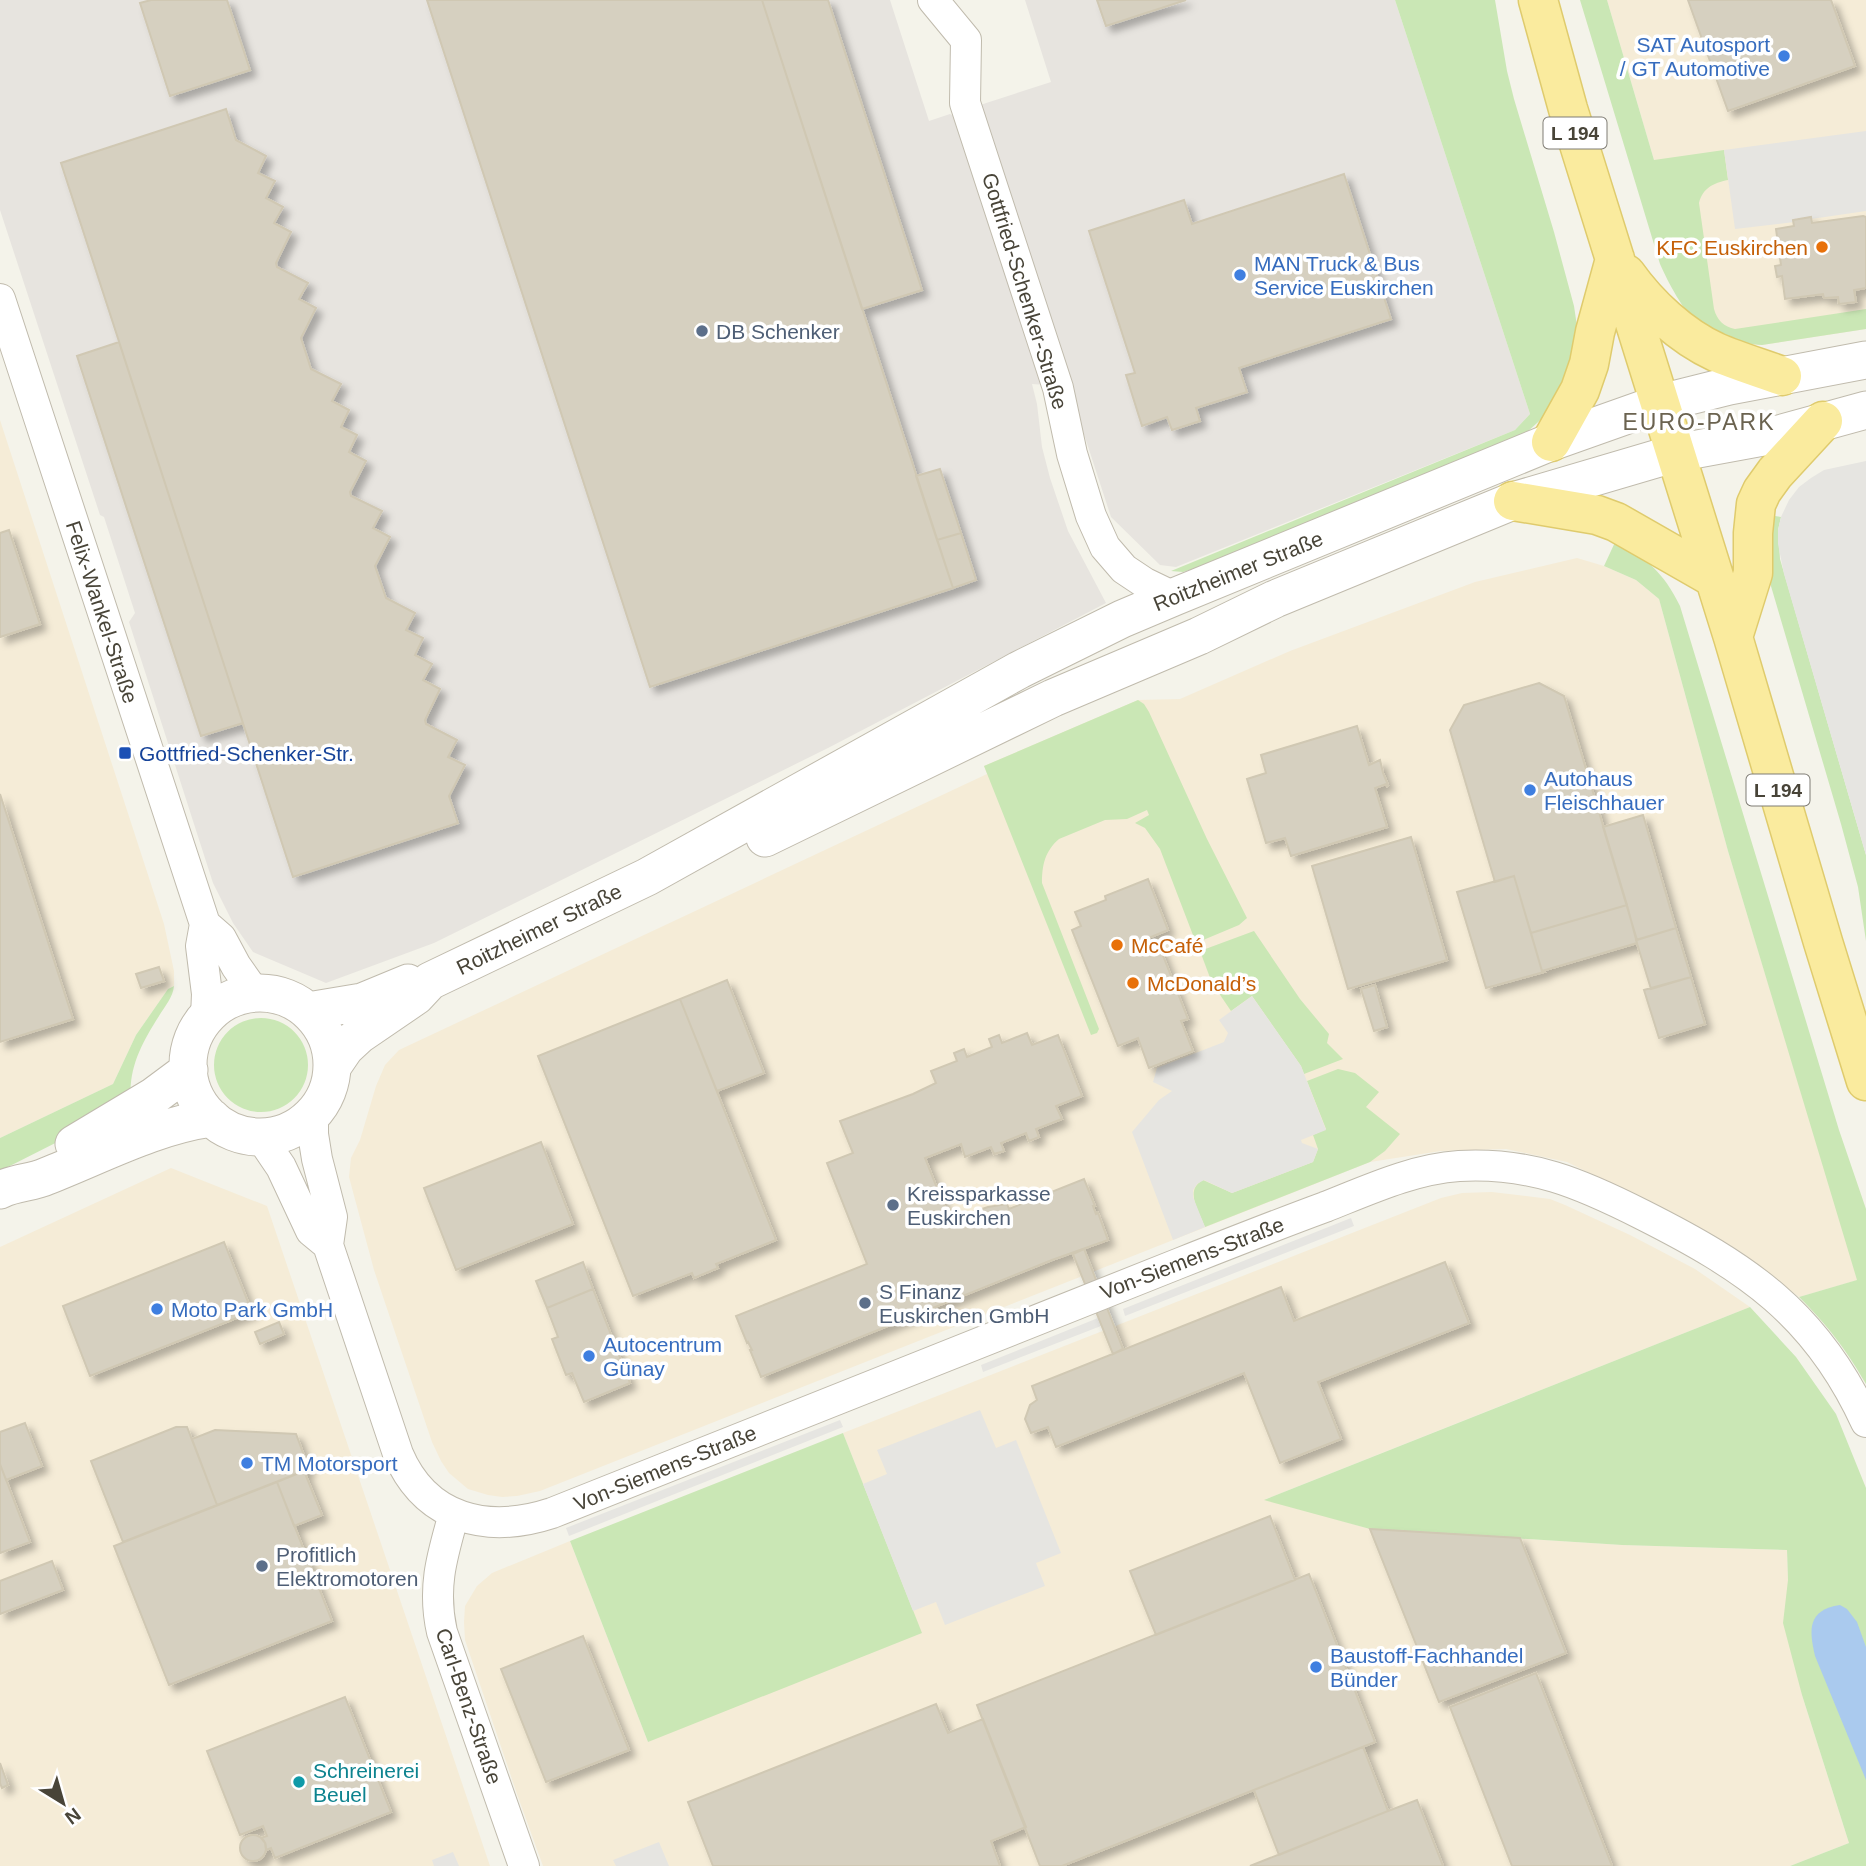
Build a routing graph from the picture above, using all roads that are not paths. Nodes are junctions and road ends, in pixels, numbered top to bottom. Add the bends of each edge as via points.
1 (933, 0) edge
2 (1538, 0) edge
3 (1615, 259) junction
4 (0, 299) edge
5 (1866, 360) edge
6 (1782, 376) junction
7 (1661, 403) junction
8 (1866, 410) edge
9 (1824, 421) junction
10 (1551, 442) junction
11 (1676, 453) junction
12 (1513, 501) junction
13 (1714, 578) junction
14 (1174, 597) junction
15 (1733, 637) junction
16 (647, 877) junction
17 (205, 924) junction
18 (430, 981) junction
19 (256, 993) junction
20 (308, 1010) junction
21 (206, 1017) junction
22 (332, 1067) junction
23 (188, 1070) junction
24 (1866, 1081) edge
25 (313, 1113) junction
26 (212, 1118) junction
27 (260, 1136) junction
28 (4, 1188) edge
29 (328, 1245) junction
30 (1866, 1422) edge
31 (454, 1514) junction
32 (524, 1866) edge

1 - 14 street, Gottfried-Schenker-Straße via 966,40 965,103 1058,388 1095,527 1124,569
2 - 3 main road, L 194
3 - 6 main road, L 194 via 1637,290 1688,336 1716,352
3 - 7 main road, L 194
3 - 10 main road via 1580,390
4 - 17 street, Felix-Wankel-Straße
5 - 6 street, Roitzheimer Straße
6 - 7 street, Roitzheimer Straße
7 - 10 street, Roitzheimer Straße
7 - 11 main road, L 194
8 - 9 street, Roitzheimer Straße
9 - 11 street, Roitzheimer Straße
9 - 15 main road via 1775,473 1756,505 1753,573
10 - 14 street, Roitzheimer Straße
11 - 12 street, Roitzheimer Straße
11 - 13 main road, L 194
12 - 13 main road via 1616,522
12 - 16 street, Roitzheimer Straße via 1275,599 1053,698 761,840
13 - 15 main road, L 194
14 - 16 street, Roitzheimer Straße via 1019,670
15 - 24 main road, L 194
16 - 18 street, Roitzheimer Straße
17 - 19 street, Felix-Wankel-Straße via 221,938
17 - 21 street, Felix-Wankel-Straße via 201,946
18 - 20 street, Roitzheimer Straße via 412,981 362,1002
18 - 22 street, Roitzheimer Straße via 359,1035
19 - 20 street via 283,996
19 - 21 street via 229,1000
20 - 22 street via 329,1041
21 - 23 street via 192,1042
22 - 25 street via 327,1091
23 - 26 street via 196,1097
23 - 28 street via 124,1115 36,1163
25 - 27 street via 286,1132
25 - 29 street via 314,1144 332,1217
26 - 27 street via 234,1132
26 - 28 street via 191,1121 44,1178
27 - 29 street via 281,1167 310,1231
29 - 31 street via 404,1468 425,1495
30 - 31 street, Von-Siemens-Straße via 1839,1370 1813,1335 1772,1295 1721,1256 1571,1181 1520,1168 1464,1166 1419,1173 1329,1205 552,1513 485,1522
31 - 32 street, Carl-Benz-Straße via 440,1574 438,1614

